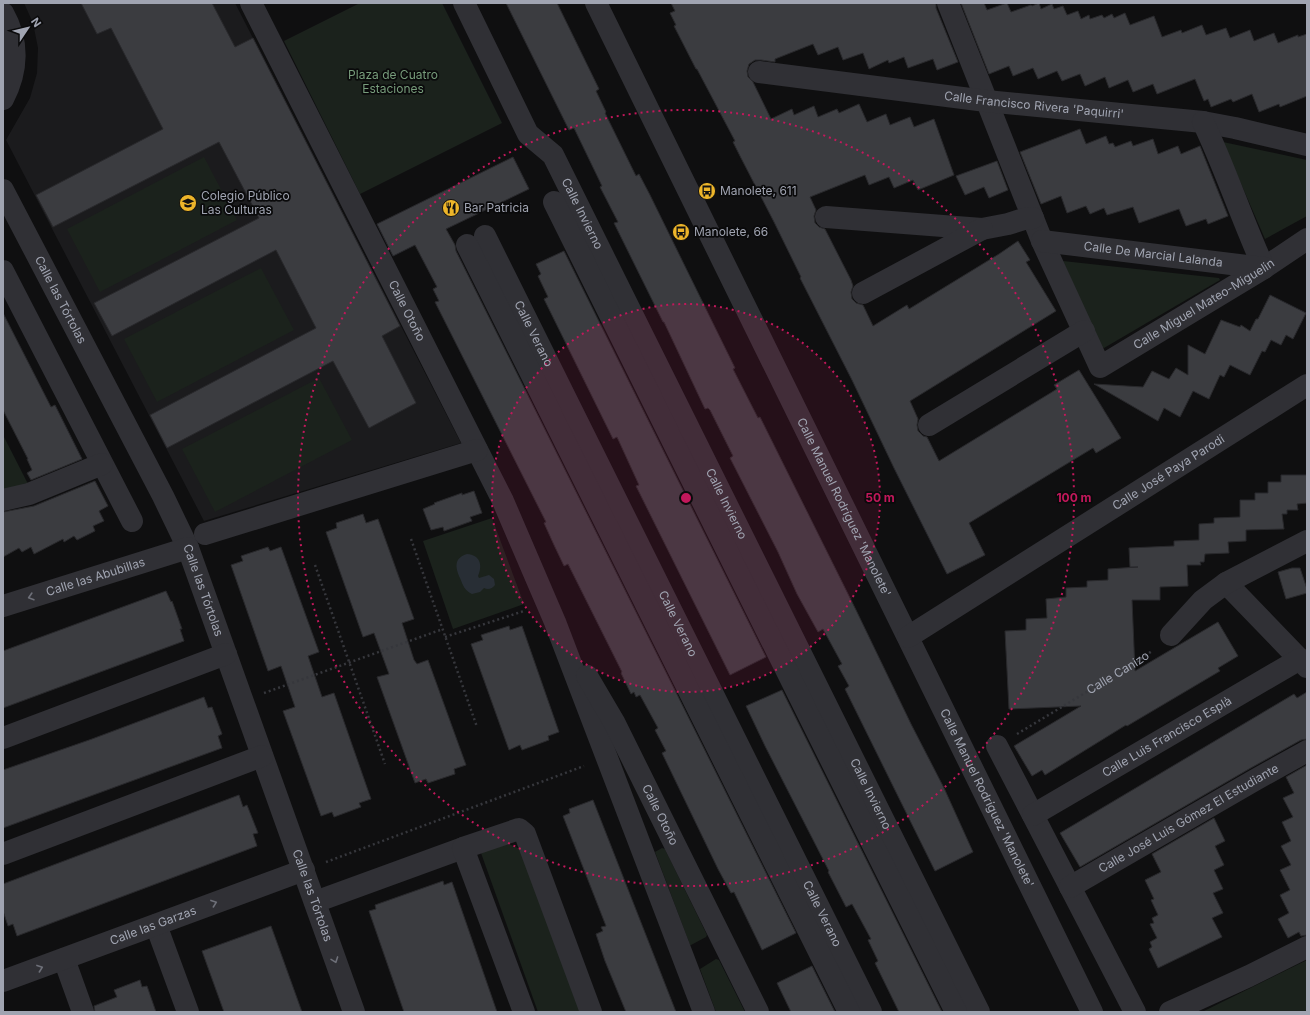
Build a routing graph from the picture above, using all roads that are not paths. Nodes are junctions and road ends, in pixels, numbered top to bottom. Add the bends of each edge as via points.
1 (250, 3) edge
2 (464, 3) edge
3 (596, 3) edge
4 (948, 3) edge
5 (3, 13) edge
6 (759, 72) dead end
7 (3, 99) edge
8 (986, 101) junction
9 (1203, 122) junction
10 (1307, 145) edge
11 (3, 190) edge
12 (554, 202) dead end
13 (826, 217) dead end
14 (1033, 218) junction
15 (982, 229) junction
16 (1307, 239) edge
17 (1042, 241) junction
18 (1264, 268) junction
19 (3, 270) edge
20 (862, 293) dead end
21 (1084, 331) junction
22 (1307, 385) edge
23 (929, 425) dead end
24 (477, 450) junction
25 (102, 464) junction
26 (3, 500) edge
27 (132, 521) dead end
28 (205, 534) dead end
29 (1307, 541) edge
30 (188, 548) junction
31 (1226, 583) junction
32 (3, 606) edge
33 (551, 613) junction
34 (1171, 635) road end
35 (908, 637) junction
36 (226, 654) junction
37 (1303, 663) edge
38 (3, 738) edge
39 (997, 746) road end
40 (1307, 751) edge
41 (262, 756) junction
42 (1033, 815) junction
43 (463, 848) junction
44 (3, 854) edge
45 (304, 870) junction
46 (1070, 887) junction
47 (315, 902) junction
48 (156, 925) junction
49 (1307, 946) edge
50 (64, 959) junction
51 (3, 982) edge
52 (83, 1012) edge
53 (188, 1012) edge
54 (354, 1012) edge
55 (524, 1012) edge
56 (591, 1012) edge
57 (704, 1012) edge
58 (758, 1012) edge
59 (849, 1012) edge
60 (871, 1012) edge
61 (956, 1012) edge
62 (979, 1012) edge
63 (1092, 1012) edge
64 (1135, 1012) edge
65 (1170, 1012) edge

1 - 24 street, Calle Otoño
2 - 62 street, Calle Invierno via 528,134 553,155
3 - 35 street, Calle Manuel Rodríguez 'Manolete'
4 - 8 street
5 - 7 street via 14,42 15,62
6 - 8 street, Calle Francisco Rivera 'Paquirri'
8 - 9 street, Calle Francisco Rivera 'Paquirri'
8 - 14 street
9 - 10 street, Calle Francisco Rivera 'Paquirri'
9 - 18 street
11 - 30 street, Calle las Tórtolas
12 - 61 street, Calle Invierno
13 - 15 street
14 - 15 street
14 - 17 street
15 - 20 street
16 - 18 street, Calle Miguel Mateo-Miguelin
17 - 18 street, Calle De Marcial Lalanda
17 - 21 street
18 - 21 street, Calle Miguel Mateo-Miguelin via 1100,367
19 - 25 street
21 - 23 street
22 - 35 street, Calle José Paya Parodi
24 - 28 street
24 - 33 street, Calle Otoño via 503,502
25 - 26 street via 29,494
25 - 27 street
29 - 31 street
30 -> 32 street, Calle las Abubillas
30 - 36 street, Calle las Tórtolas
31 - 34 street via 1203,600
31 - 37 street
33 - 57 street, Calle Otoño
33 - 58 street, Calle Otoño via 614,722
35 - 63 street, Calle Manuel Rodríguez 'Manolete'
36 - 38 street
36 - 41 street, Calle las Tórtolas
37 - 42 street, Calle Luis Francisco Esplà
39 - 42 street
40 - 46 street, Calle José Luis Gómez El Estudiante
41 - 44 street
41 - 45 street, Calle las Tórtolas
42 - 46 street
43 - 47 street
43 - 55 street
43 - 56 street via 515,830 522,831
45 - 47 street, Calle las Tórtolas
48 -> 45 street, Calle las Garzas
46 - 64 street
47 -> 54 street, Calle las Tórtolas
48 - 50 street, Calle las Garzas
48 - 53 street
49 - 65 street
51 -> 50 street, Calle las Garzas
50 - 52 street
59 - 60 street, Calle Verano via 476,241

